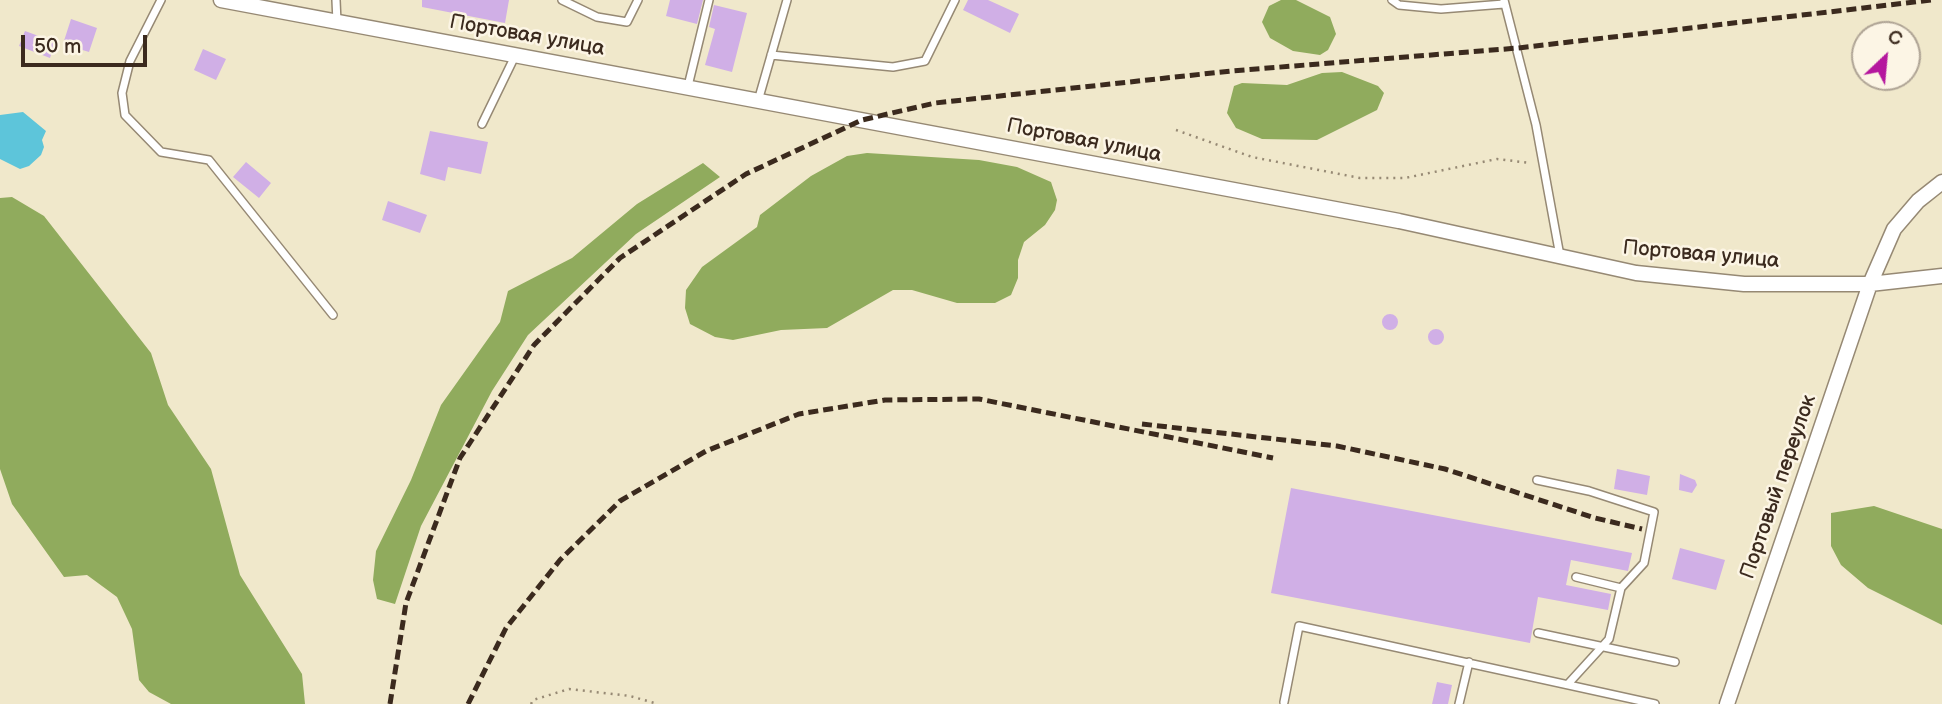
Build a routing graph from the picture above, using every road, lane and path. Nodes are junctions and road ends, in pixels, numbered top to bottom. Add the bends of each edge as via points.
1 (161, 0) edge
2 (220, 0) edge
3 (336, 0) edge
4 (562, 0) edge
5 (638, 0) edge
6 (709, 0) edge
7 (787, 0) edge
8 (955, 0) edge
9 (1392, 0) edge
10 (1504, 2) edge
11 (337, 22) junction
12 (515, 55) junction
13 (771, 55) junction
14 (688, 86) junction
15 (758, 102) junction
16 (482, 124) dead end
17 (1176, 130) dead end
18 (1544, 165) junction
19 (1942, 182) edge
20 (1560, 257) junction
21 (1942, 276) edge
22 (1870, 285) junction
23 (333, 315) dead end
24 (1537, 480) dead end
25 (1576, 577) dead end
26 (1621, 588) junction
27 (1538, 633) dead end
28 (1601, 646) junction
29 (1469, 662) junction
30 (1675, 662) dead end
31 (1568, 684) junction
32 (1284, 702) edge
33 (531, 704) edge
34 (658, 704) edge
35 (1459, 704) edge
36 (1655, 704) edge
37 (1727, 704) edge

1 - 23 lane via 130,61 122,93 125,115 161,152 209,160
2 - 11 street, Портовая улица
3 - 11 lane
4 - 5 lane via 597,17 627,22
6 - 14 lane
7 - 13 lane
8 - 13 lane via 925,61 893,67
9 - 10 lane via 1399,5 1441,9
10 - 18 lane
11 - 12 street, Портовая улица
12 - 14 street, Портовая улица
12 - 16 lane
13 - 15 lane
14 - 15 street, Портовая улица
15 - 20 street, Портовая улица via 1386,219
17 - 18 path via 1252,157 1360,178 1405,178 1497,159
18 - 20 lane
19 - 22 street, Портовый переулок via 1894,229
20 - 22 street, Портовая улица via 1636,273 1744,284
21 - 22 street, Портовая улица
22 - 37 street, Портовый переулок
24 - 26 lane via 1654,512 1644,562
25 - 26 lane
26 - 28 lane via 1609,639
27 - 28 lane
28 - 30 lane
28 - 31 lane
29 - 31 lane
29 - 32 lane via 1299,625
29 - 35 lane
31 - 36 lane
33 - 34 path via 569,689

